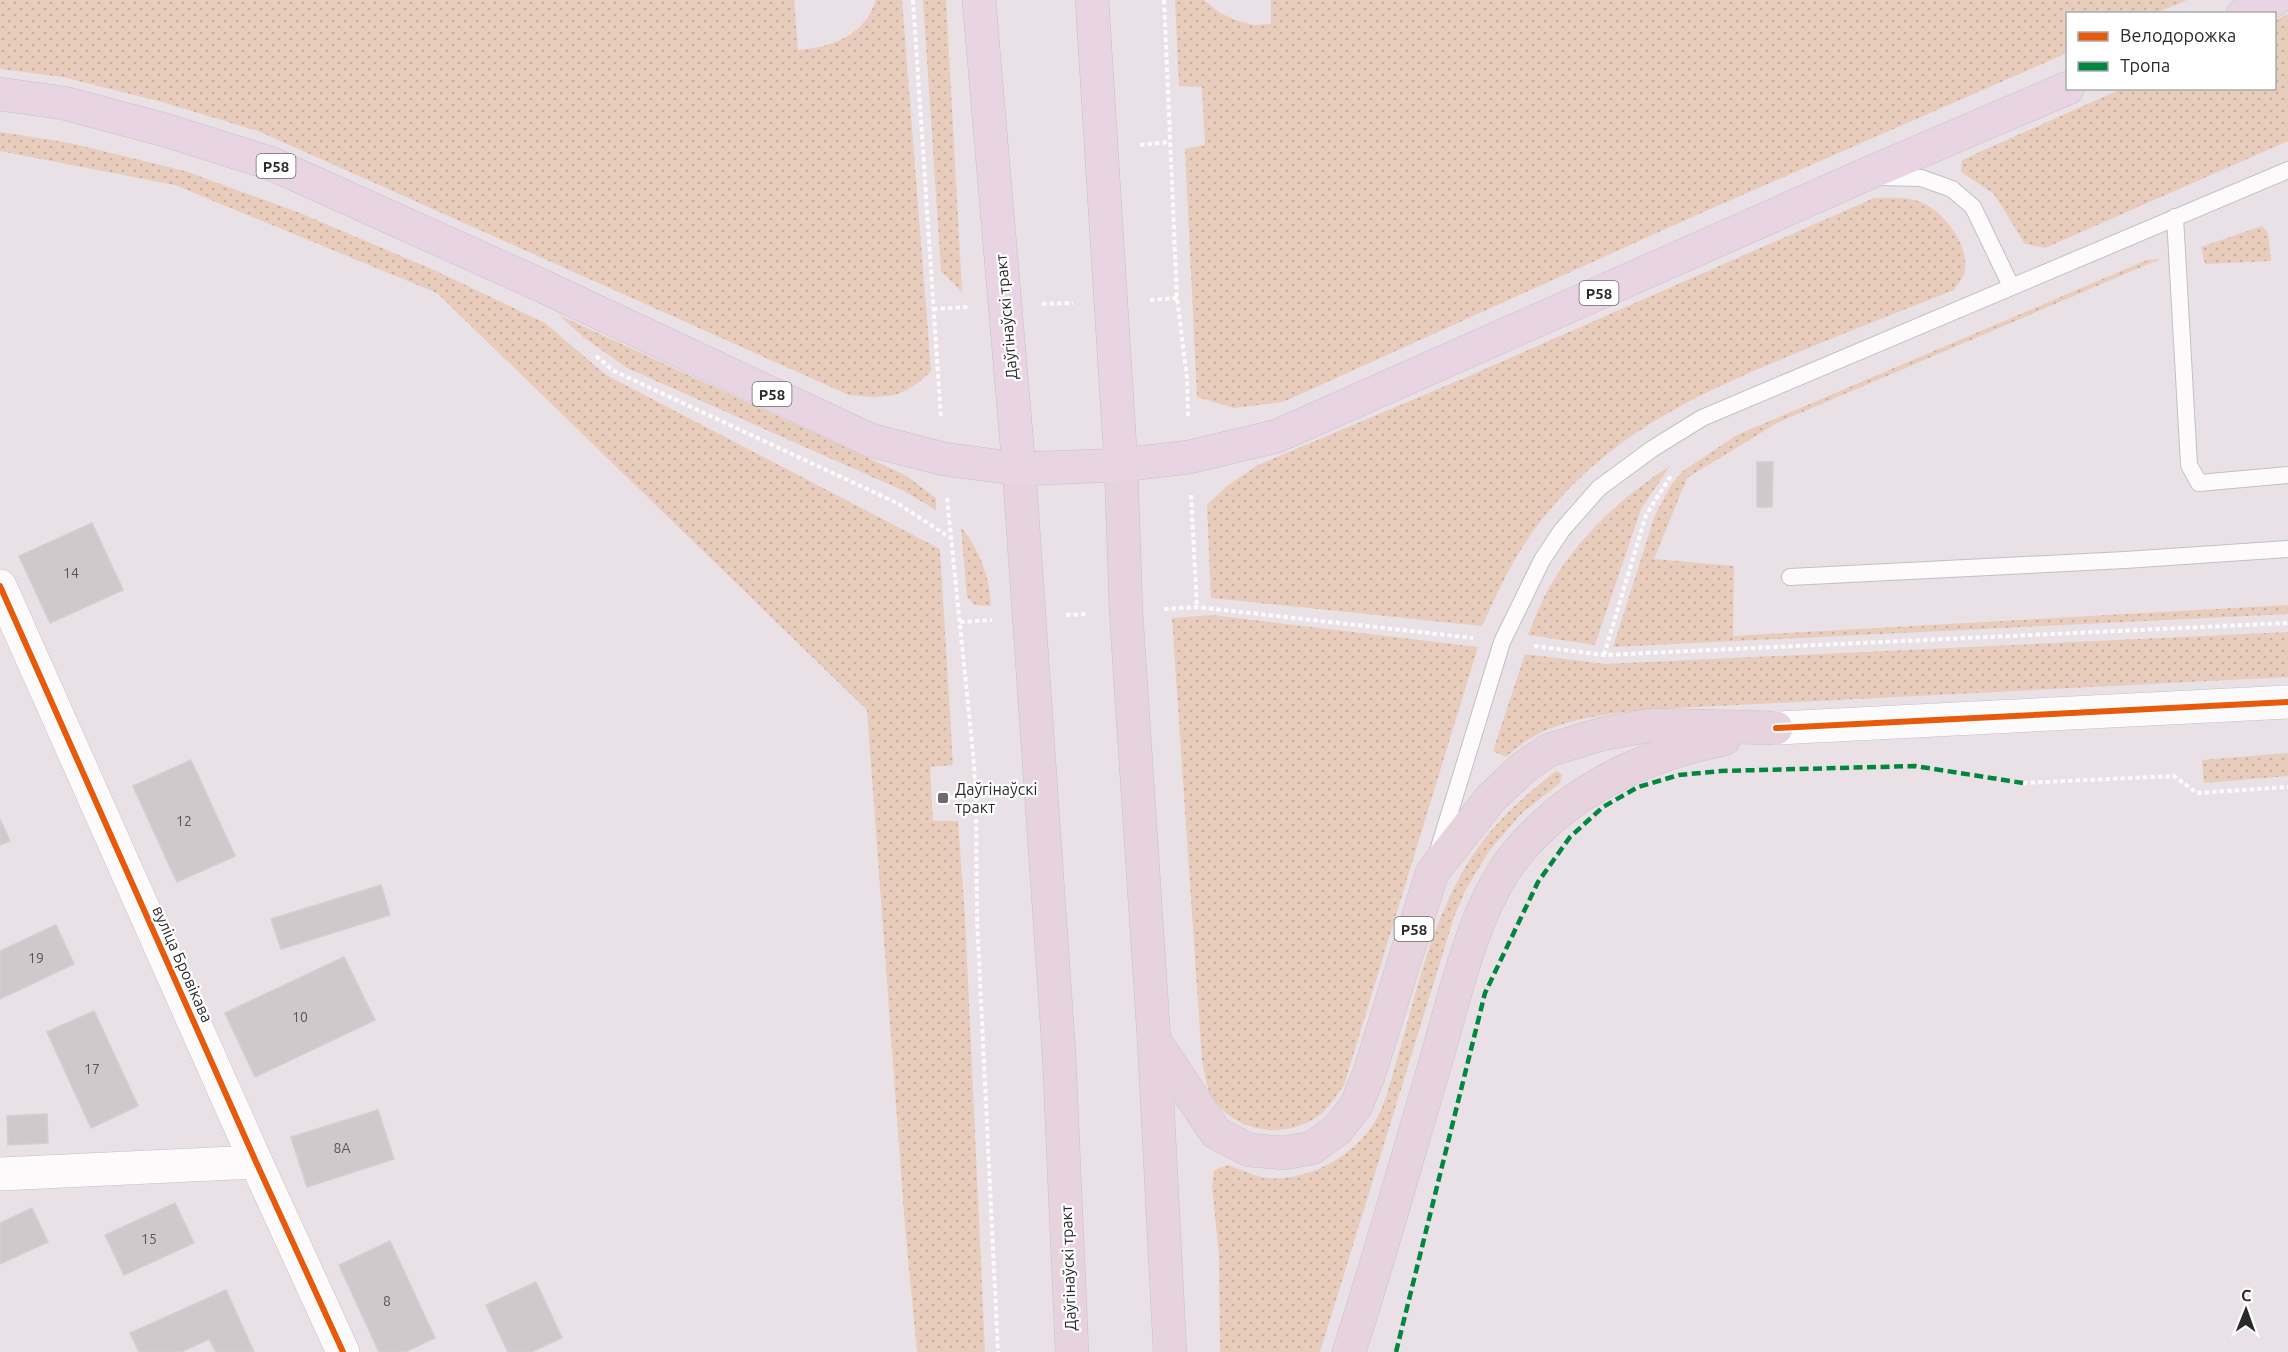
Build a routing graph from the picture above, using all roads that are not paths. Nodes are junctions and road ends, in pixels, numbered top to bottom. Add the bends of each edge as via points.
1 (979, 0) edge
2 (1092, 0) edge
3 (2275, 0) edge
4 (2248, 12) edge
5 (2066, 88) edge
6 (0, 94) edge
7 (2288, 170) edge
8 (1860, 177) junction
9 (2175, 217) junction
10 (2011, 286) junction
11 (1121, 465) junction
12 (1019, 469) junction
13 (2288, 475) edge
14 (2288, 549) edge
15 (1790, 577) dead end
16 (0, 586) edge
17 (2288, 702) edge
18 (1776, 728) junction
19 (1432, 873) junction
20 (1154, 1040) junction
21 (256, 1162) junction
22 (0, 1174) edge
23 (343, 1352) edge
24 (1072, 1352) edge
25 (1170, 1352) edge
26 (1349, 1352) edge

1 - 12 highway, Даўгінаўскі тракт
2 - 11 highway
3 - 4 highway
5 - 8 highway, Р58
6 - 12 highway, Р58 via 64,103 270,163 870,440 944,459
7 - 9 lane
8 - 10 lane via 1921,178 1952,189 1972,207
8 - 11 highway, Р58 via 1277,436 1189,457
9 - 10 lane
9 - 13 lane via 2189,465 2199,483
10 - 19 lane via 1702,418 1599,488 1542,560 1502,642
11 - 12 highway, Р58
11 - 20 main road via 1126,611
12 - 24 main road, Даўгінаўскі тракт via 1059,1054
14 - 15 lane
16 - 21 street, вуліца Бровікава
17 - 18 street, Р58
18 - 19 main road, Р58 via 1650,725 1550,750 1524,767 1491,798
18 - 26 main road, Р58 via 1688,746 1600,782 1568,804 1532,838 1493,888 1472,941
19 - 20 main road, Р58 via 1356,1106 1337,1131 1312,1148 1284,1153 1249,1150 1216,1132
20 - 25 main road
21 - 22 street
21 - 23 street, вуліца Бровікава

